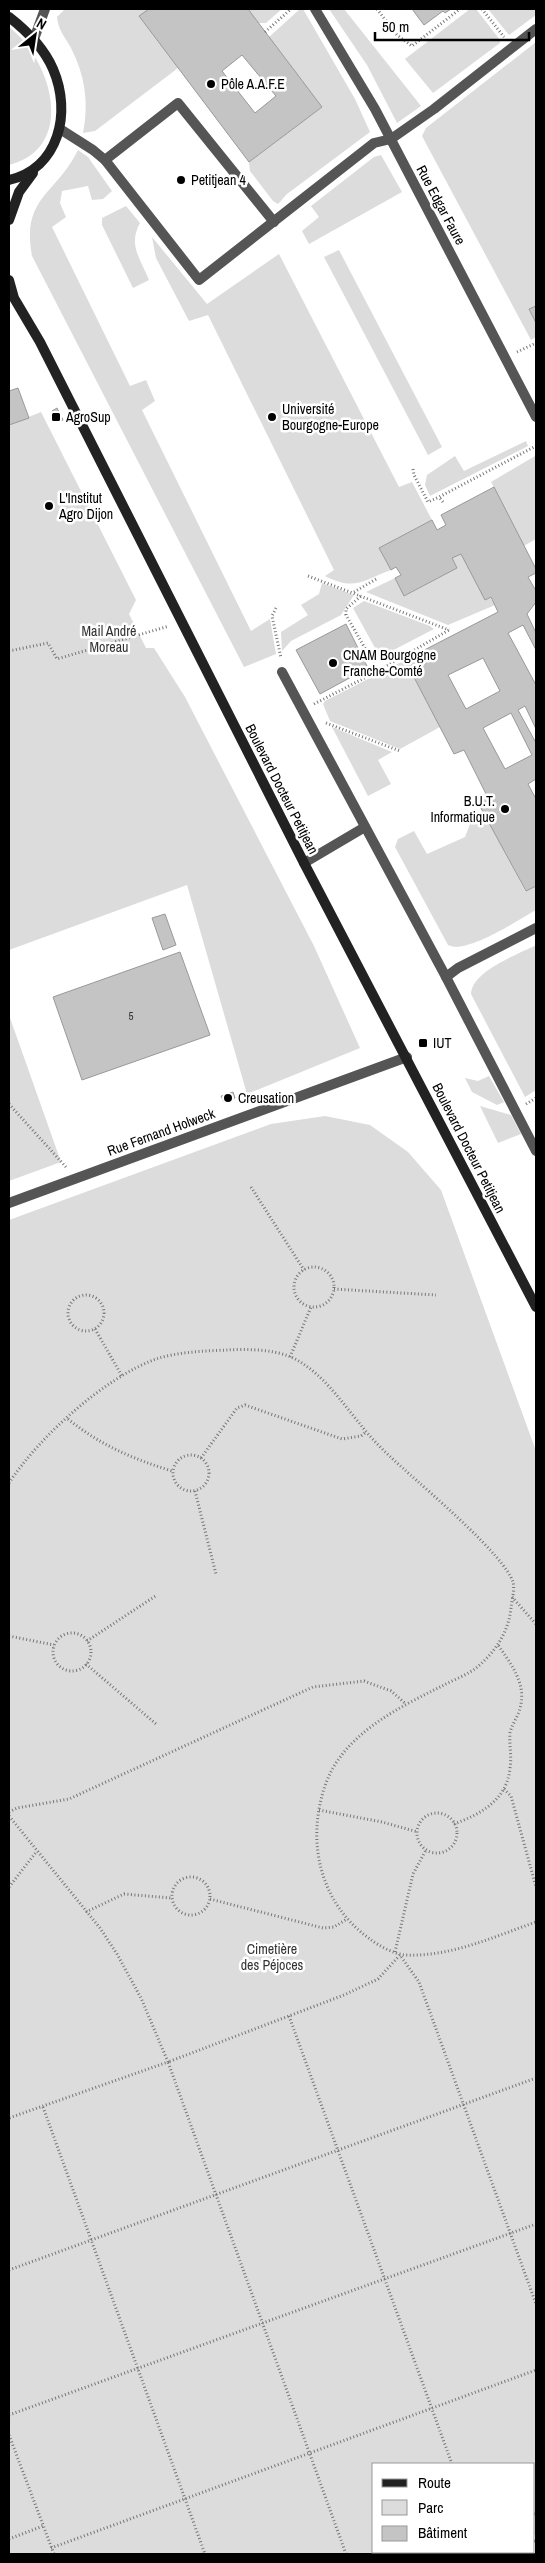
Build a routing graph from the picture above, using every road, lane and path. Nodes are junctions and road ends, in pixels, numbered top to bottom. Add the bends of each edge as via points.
1 (45, 9) edge
2 (291, 9) edge
3 (315, 9) edge
4 (377, 9) edge
5 (460, 9) edge
6 (482, 9) edge
7 (9, 17) edge
8 (536, 29) edge
9 (265, 32) dead end
10 (34, 39) junction
11 (512, 48) junction
12 (60, 129) junction
13 (391, 139) junction
14 (105, 160) junction
15 (34, 170) junction
16 (9, 180) edge
17 (9, 220) edge
18 (274, 222) junction
19 (9, 280) edge
20 (536, 343) edge
21 (506, 358) junction
22 (536, 417) edge
23 (536, 446) edge
24 (414, 469) dead end
25 (439, 497) junction
26 (442, 502) dead end
27 (308, 576) dead end
28 (378, 578) dead end
29 (354, 592) junction
30 (362, 595) junction
31 (276, 608) dead end
32 (182, 622) junction
33 (9, 651) edge
34 (378, 671) junction
35 (282, 672) joint
36 (306, 715) junction
37 (400, 751) dead end
38 (365, 827) junction
39 (304, 863) junction
40 (536, 928) edge
41 (446, 978) junction
42 (408, 1057) junction
43 (9, 1104) edge
44 (536, 1152) edge
45 (76, 1178) junction
46 (251, 1187) dead end
47 (9, 1202) edge
48 (304, 1270) junction
49 (334, 1289) junction
50 (436, 1295) dead end
51 (310, 1307) junction
52 (536, 1307) edge
53 (94, 1329) junction
54 (290, 1357) junction
55 (122, 1376) junction
56 (68, 1419) junction
57 (367, 1432) junction
58 (201, 1458) junction
59 (172, 1471) junction
60 (9, 1483) edge
61 (195, 1491) junction
62 (216, 1574) dead end
63 (157, 1595) dead end
64 (512, 1597) junction
65 (536, 1624) edge
66 (9, 1636) edge
67 (87, 1641) junction
68 (54, 1645) junction
69 (498, 1645) junction
70 (86, 1664) junction
71 (406, 1704) junction
72 (156, 1724) dead end
73 (504, 1790) junction
74 (319, 1810) junction
75 (9, 1812) edge
76 (9, 1816) edge
77 (454, 1824) junction
78 (418, 1832) junction
79 (37, 1850) junction
80 (426, 1850) junction
81 (9, 1887) edge
82 (536, 1887) edge
83 (171, 1898) junction
84 (210, 1899) junction
85 (86, 1912) junction
86 (347, 1919) junction
87 (536, 1923) edge
88 (395, 1952) junction
89 (400, 1955) junction
90 (288, 2016) junction
91 (168, 2062) junction
92 (536, 2078) edge
93 (464, 2104) junction
94 (43, 2107) junction
95 (9, 2118) edge
96 (338, 2150) junction
97 (217, 2194) junction
98 (536, 2224) edge
99 (512, 2233) junction
100 (91, 2240) junction
101 (9, 2270) edge
102 (384, 2279) junction
103 (536, 2304) edge
104 (262, 2323) junction
105 (138, 2368) junction
106 (536, 2370) edge
107 (432, 2408) junction
108 (9, 2415) edge
109 (9, 2435) edge
110 (310, 2453) junction
111 (452, 2463) edge
112 (185, 2499) junction
113 (43, 2526) junction
114 (9, 2539) edge
115 (51, 2548) junction
116 (54, 2554) edge
117 (205, 2554) edge
118 (346, 2554) edge

1 - 10 street
2 - 9 path
3 - 13 street, Rue Edgar Faure
4 - 5 path via 397,35 412,46
6 - 11 path
7 - 10 main road
8 - 11 street
10 - 12 main road via 53,68 59,84 62,102
11 - 13 street
12 - 14 street
12 - 15 main road via 55,145
13 - 18 street via 374,143
13 - 21 street, Rue Edgar Faure
14 - 18 street via 178,103
14 - 18 street via 199,280
15 - 16 main road
15 - 17 main road via 19,192
19 - 32 main road, Boulevard Docteur Petitjean via 14,298 40,342
20 - 21 path
21 - 22 street, Rue Edgar Faure
23 - 25 path
24 - 25 path via 428,502
25 - 26 path
27 - 29 path
28 - 29 path
29 - 30 path
30 - 34 path via 346,610 346,615
30 - 34 path via 449,630
31 - 35 path via 272,616
32 - 33 path via 57,659 48,642
32 - 39 main road, Boulevard Docteur Petitjean
34 - 36 path via 320,700
35 - 36 street
36 - 37 path
36 - 38 street
38 - 39 street
38 - 41 street
39 - 42 main road, Boulevard Docteur Petitjean
40 - 41 street via 458,968
41 - 44 street
42 - 45 street, Rue Fernand Holweck
42 - 52 main road, Boulevard Docteur Petitjean
43 - 45 path
45 - 47 street, Rue Fernand Holweck
46 - 48 path
48 - 49 path via 323,1270 332,1278
48 - 51 path via 298,1275 294,1288 299,1300
49 - 50 path
49 - 51 path via 328,1302
51 - 54 path
53 - 53 path via 102,1320 103,1308 91,1296 79,1296 70,1304 69,1321 83,1331
53 - 55 path
54 - 55 path via 244,1349 208,1351 159,1358
54 - 57 path via 337,1393
55 - 56 path via 94,1394
56 - 59 path via 89,1437 111,1449
56 - 60 path via 39,1446
57 - 58 path via 362,1436 342,1439 244,1405 237,1408
57 - 64 path via 500,1562 513,1583
58 - 59 path via 189,1454 183,1456
58 - 61 path via 209,1474 205,1485
59 - 61 path via 178,1487
61 - 62 path
63 - 67 path
64 - 65 path
64 - 69 path via 510,1616
66 - 68 path
67 - 68 path via 79,1634 67,1634
67 - 70 path via 91,1654
68 - 70 path via 54,1658 62,1668 74,1671
69 - 71 path via 476,1668
69 - 73 path via 522,1687 522,1702 510,1736 510,1768
70 - 72 path
71 - 74 path via 349,1744 327,1781
71 - 75 path via 391,1691 364,1681 313,1687 69,1799
73 - 77 path via 484,1811
73 - 82 path via 511,1796
74 - 78 path
74 - 86 path via 321,1874 334,1903
76 - 79 path
77 - 78 path via 446,1816 434,1814 422,1820
77 - 80 path via 456,1838 449,1849 437,1853
78 - 80 path
79 - 81 path
79 - 85 path
80 - 88 path via 413,1874
83 - 84 path via 182,1914 194,1916 205,1910
83 - 84 path via 174,1886 191,1877 207,1886
83 - 85 path via 124,1894
84 - 86 path via 323,1928 334,1927
85 - 91 path via 122,1963
86 - 88 path via 354,1928
87 - 89 path via 442,1954
88 - 89 path
89 - 90 path via 378,1979 344,1996
89 - 93 path via 419,1982
90 - 91 path
90 - 96 path
91 - 94 path
91 - 97 path
92 - 93 path
93 - 96 path
93 - 99 path
94 - 95 path
94 - 100 path
96 - 97 path
96 - 102 path
97 - 100 path
97 - 104 path
98 - 99 path
99 - 102 path
99 - 103 path
100 - 101 path
100 - 105 path
102 - 104 path
102 - 107 path
104 - 105 path
104 - 110 path
105 - 108 path
105 - 112 path
106 - 107 path
107 - 110 path
107 - 111 path
109 - 113 path
110 - 112 path
110 - 118 path
112 - 115 path
112 - 117 path
113 - 114 path
113 - 115 path
115 - 116 path

